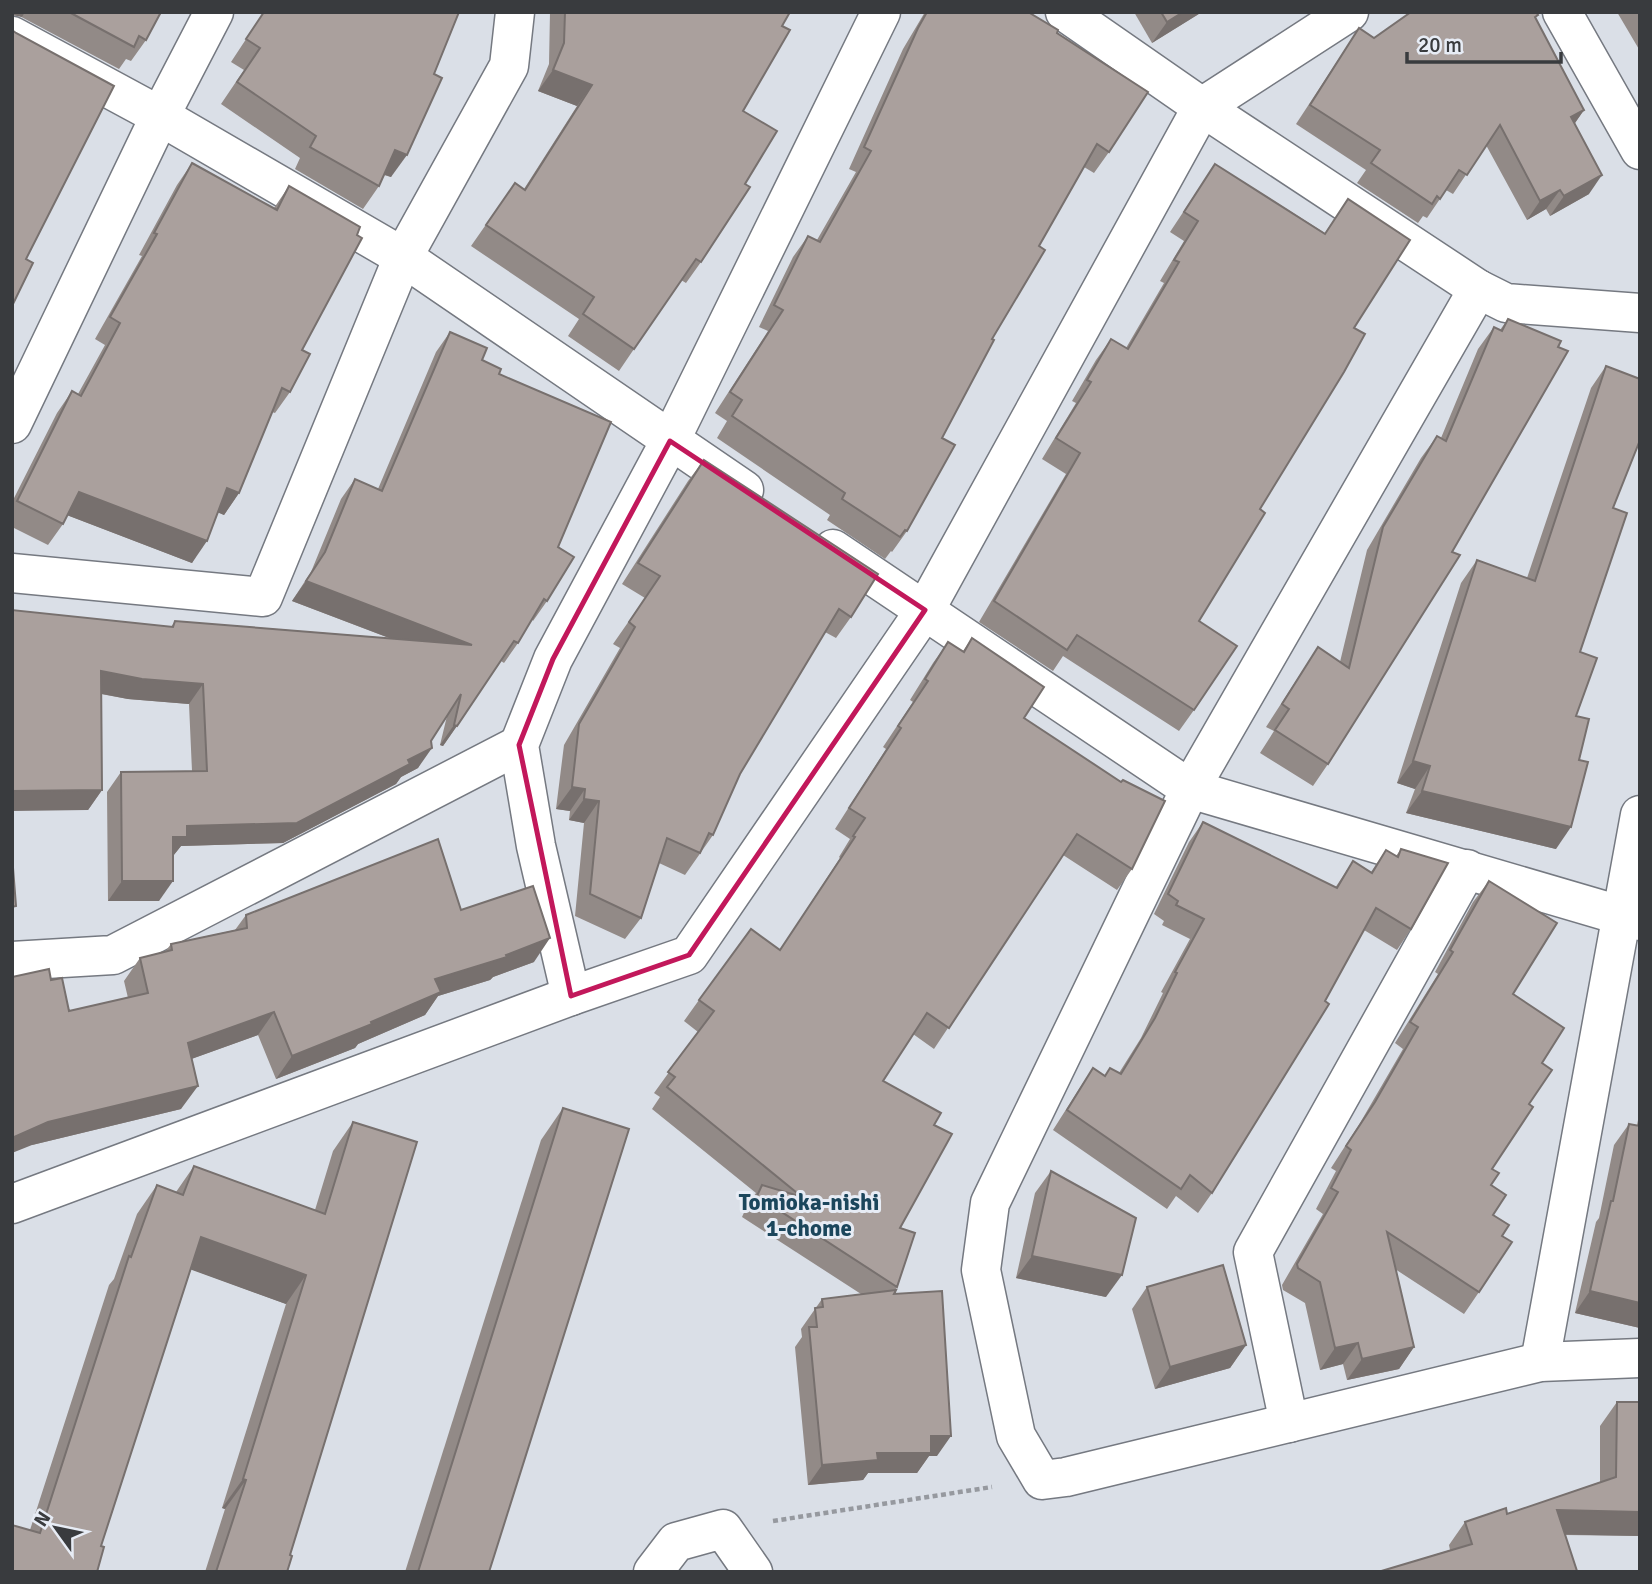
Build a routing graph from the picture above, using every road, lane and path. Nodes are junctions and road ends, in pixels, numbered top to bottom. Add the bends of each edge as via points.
1 (214, 12) edge
2 (515, 12) edge
3 (881, 12) edge
4 (1065, 12) edge
5 (1349, 12) edge
6 (1562, 12) edge
7 (12, 36) edge
8 (1202, 107) junction
9 (160, 116) junction
10 (1640, 150) edge
11 (403, 257) junction
12 (1478, 289) junction
13 (1640, 313) edge
14 (12, 424) edge
15 (670, 441) junction
16 (774, 510) edge
17 (809, 533) edge
18 (12, 573) edge
19 (925, 610) junction
20 (519, 745) junction
21 (1190, 789) junction
22 (1640, 815) edge
23 (1467, 869) junction
24 (1630, 918) edge
25 (12, 961) edge
26 (571, 996) junction
27 (12, 1204) edge
28 (1640, 1359) edge
29 (1540, 1362) junction
30 (1289, 1423) junction
31 (1042, 1480) junction
32 (723, 1529) junction
33 (653, 1572) edge
34 (753, 1572) edge

1 - 9 street
2 - 11 street via 509,66
3 - 15 street
4 - 8 street
5 - 8 street
6 - 10 street
7 - 9 street
8 - 12 street
8 - 19 street
9 - 11 street
9 - 14 street
11 - 15 street
11 - 18 street via 263,597
12 - 13 street via 1506,303
12 - 21 street
15 - 16 street
15 - 20 street via 553,659
17 - 19 street
19 - 21 street
19 - 26 street via 689,955
20 - 25 street via 113,955
20 - 26 street via 536,846
21 - 23 street
21 - 31 street via 990,1203 981,1270 1016,1436
22 - 24 street
23 - 24 street
23 - 30 street via 1253,1252
24 - 29 street
26 - 27 street
28 - 29 street
29 - 30 street
30 - 31 street
31 - 32 path
32 - 33 street via 676,1542
32 - 34 street

